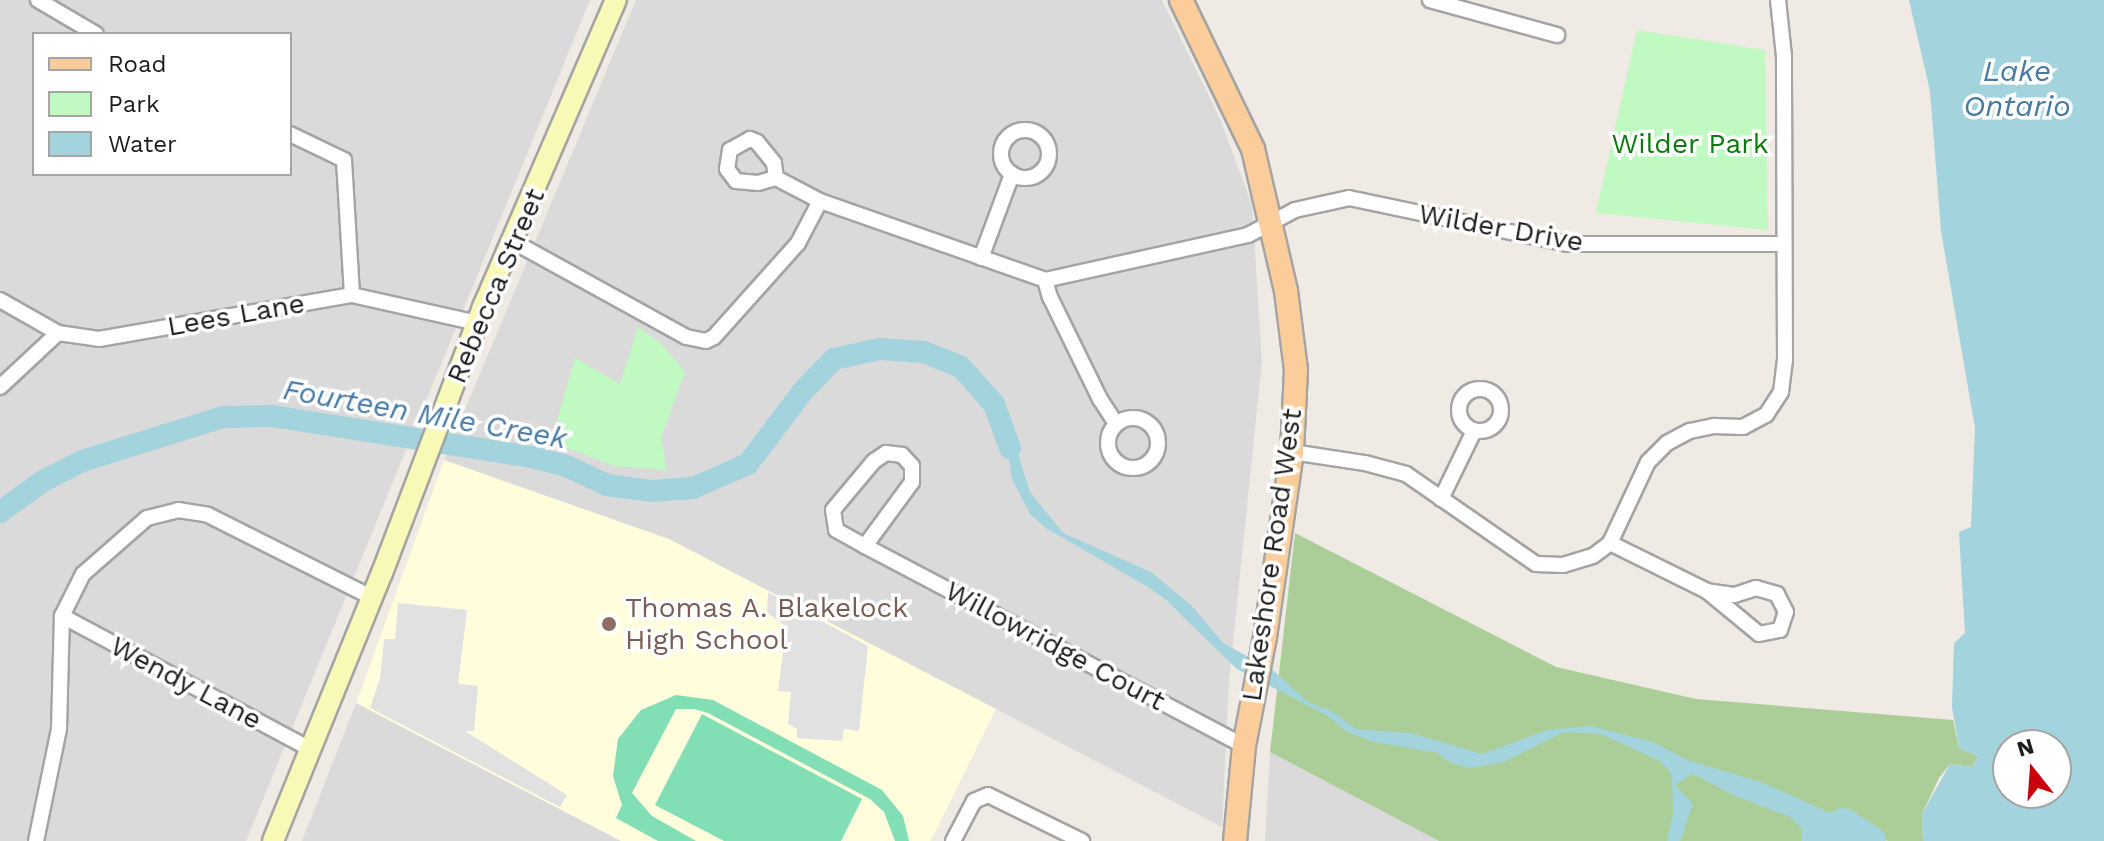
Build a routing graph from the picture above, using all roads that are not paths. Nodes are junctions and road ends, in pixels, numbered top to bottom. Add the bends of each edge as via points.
1 (38, 0) edge
2 (616, 0) edge
3 (1181, 0) edge
4 (1430, 0) edge
5 (1778, 0) edge
6 (93, 32) edge
7 (1557, 35) dead end
8 (292, 135) edge
9 (1012, 174) dead end
10 (776, 178) dead end
11 (820, 201) junction
12 (1272, 222) junction
13 (514, 242) junction
14 (1784, 244) junction
15 (981, 258) junction
16 (1045, 280) junction
17 (352, 295) junction
18 (0, 300) edge
19 (477, 323) junction
20 (58, 333) junction
21 (0, 387) edge
22 (1116, 424) dead end
23 (1474, 431) dead end
24 (1292, 452) junction
25 (1441, 499) junction
26 (1610, 543) junction
27 (865, 546) junction
28 (1707, 591) junction
29 (371, 597) junction
30 (62, 616) junction
31 (1244, 746) junction
32 (310, 749) junction
33 (36, 841) edge
34 (273, 841) edge
35 (953, 841) edge
36 (1082, 841) edge
37 (1235, 841) edge

1 - 6 street
2 - 13 main road, Rebecca Street
3 - 12 main road, Lakeshore Road West via 1253,149
4 - 7 street
5 - 14 street via 1784,56
8 - 17 street via 344,160
9 - 15 street
10 - 11 street
11 - 13 street via 798,243 706,341 686,337
11 - 15 street
12 - 14 street, Wilder Drive via 1349,198 1567,244
12 - 16 street, Wilder Drive via 1248,235
12 - 24 main road, Lakeshore Road West via 1296,370
13 - 19 main road, Rebecca Street
14 - 26 street via 1781,392 1766,415 1743,427 1702,429 1667,443 1648,462
15 - 16 street
16 - 22 street
17 - 19 street, Lees Lane
17 - 20 street, Lees Lane via 99,339
18 - 20 street, Lees Lane
19 - 29 main road, Rebecca Street
20 - 21 street
23 - 25 street
24 - 25 street via 1406,474
24 - 31 main road, Lakeshore Road West
25 - 26 street via 1536,564 1563,565 1593,556
26 - 28 street
27 - 27 street, Willowridge Court via 912,482 912,466 902,455 881,455 833,510 836,530
27 - 31 street, Willowridge Court
28 - 28 street via 1759,634 1780,630 1786,612 1777,594 1756,588 1734,595
29 - 30 street via 208,515 178,510 147,518 83,574
29 - 32 main road, Rebecca Street
30 - 32 street, Wendy Lane
30 - 33 street via 59,729
31 - 37 main road, Lakeshore Road West
32 - 34 main road, Rebecca Street
35 - 36 street via 974,801 988,795

